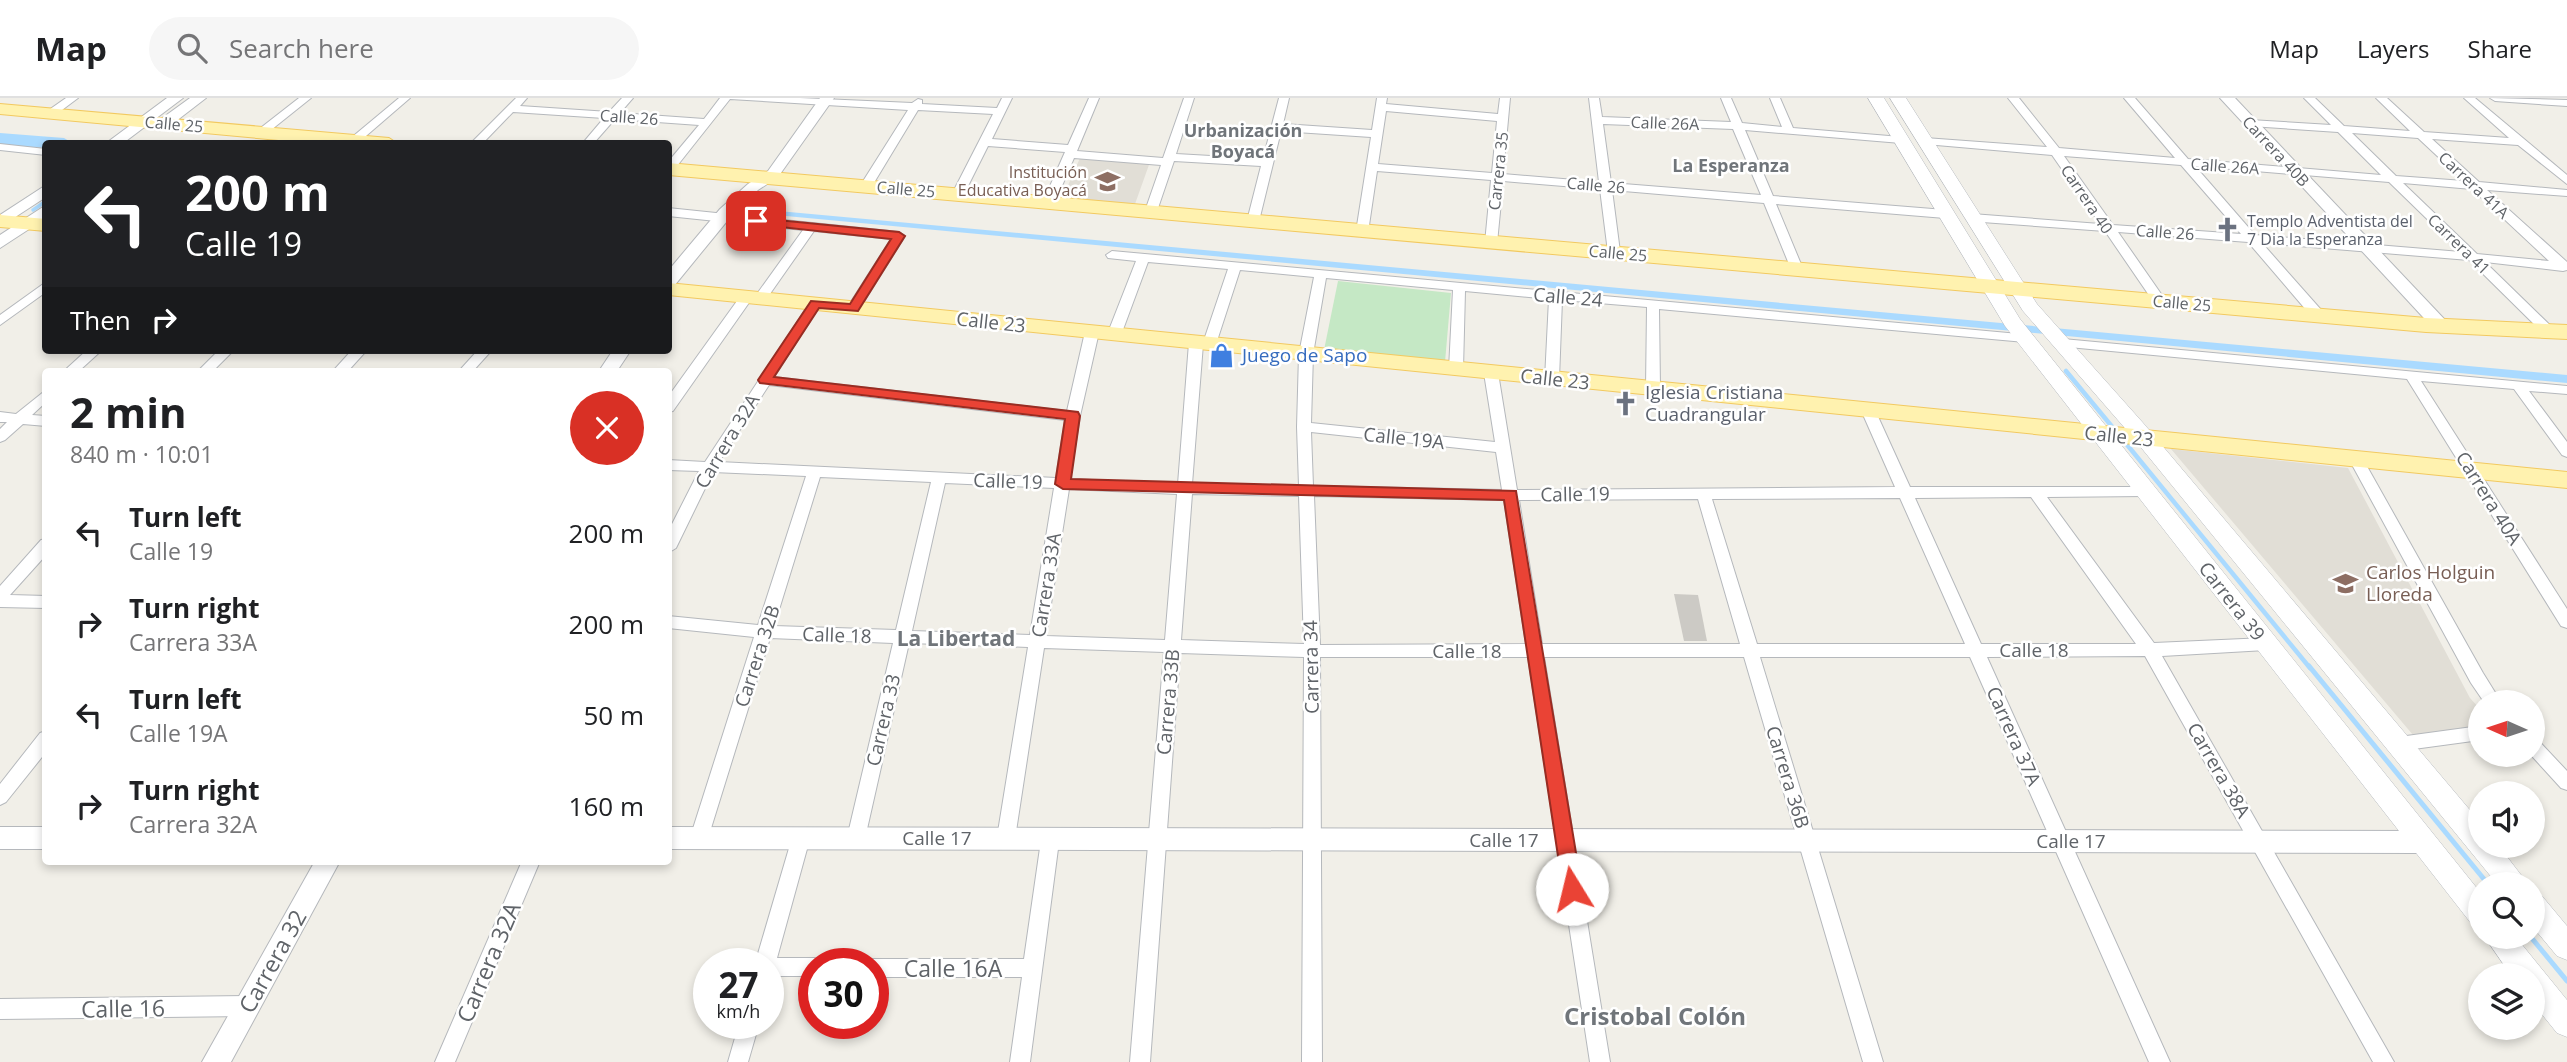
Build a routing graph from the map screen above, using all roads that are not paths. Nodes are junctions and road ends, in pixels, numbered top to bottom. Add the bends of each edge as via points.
1 (73, 98) edge
2 (176, 98) edge
3 (199, 98) edge
4 (306, 98) edge
5 (405, 98) edge
6 (522, 98) edge
7 (628, 98) edge
8 (726, 98) edge
9 (735, 98) edge
10 (1007, 98) edge
11 (1094, 98) edge
12 (1189, 98) edge
13 (1284, 98) edge
14 (1505, 98) edge
15 (1594, 98) edge
16 (1726, 98) edge
17 (1775, 98) edge
18 (1876, 98) edge
19 (1898, 98) edge
20 (2013, 98) edge
21 (2129, 98) edge
22 (2214, 98) edge
23 (2227, 98) edge
24 (2309, 98) edge
25 (2381, 98) edge
26 (2469, 98) edge
27 (2496, 98) edge
28 (826, 100) edge
29 (2552, 100) edge
30 (1382, 102) edge
31 (917, 103) edge
32 (2567, 103) edge
33 (0, 109) edge
34 (510, 109) junction
35 (1000, 111) junction
36 (2567, 112) edge
37 (50, 114) junction
38 (612, 116) junction
39 (1503, 118) junction
40 (1596, 120) junction
41 (143, 121) junction
42 (706, 122) junction
43 (164, 123) junction
44 (2250, 123) junction
45 (1737, 126) junction
46 (1277, 127) junction
47 (2341, 129) junction
48 (1789, 130) junction
49 (262, 132) junction
50 (1377, 134) junction
51 (2420, 135) junction
52 (117, 140) edge
53 (141, 140) edge
54 (355, 140) joint
55 (479, 140) edge
56 (591, 140) edge
57 (1900, 141) junction
58 (1925, 141) junction
59 (985, 142) junction
60 (2521, 142) junction
61 (0, 147) edge
62 (42, 152) edge
63 (1070, 152) junction
64 (2056, 152) junction
65 (1169, 159) junction
66 (1268, 163) junction
67 (2186, 164) junction
68 (672, 165) edge
69 (1372, 167) junction
70 (672, 169) edge
71 (2288, 171) junction
72 (1497, 177) junction
73 (767, 178) junction
74 (2394, 180) junction
75 (2567, 181) edge
76 (866, 186) junction
77 (1605, 186) junction
78 (2476, 187) junction
79 (42, 193) edge
80 (958, 194) junction
81 (2567, 194) edge
82 (1768, 199) junction
83 (1049, 202) junction
84 (1152, 211) junction
85 (672, 212) edge
86 (1945, 214) junction
87 (723, 215) junction
88 (1972, 219) junction
89 (1, 221) edge
90 (1253, 221) junction
91 (36, 224) edge
92 (811, 227) junction
93 (2106, 228) junction
94 (1362, 232) junction
95 (2250, 238) junction
96 (0, 243) edge
97 (1491, 243) junction
98 (2359, 246) junction
99 (1614, 252) junction
100 (1112, 256) dead end
101 (1143, 258) junction
102 (2473, 258) junction
103 (1235, 267) junction
104 (2565, 267) edge
105 (1797, 269) junction
106 (1321, 274) junction
107 (672, 277) edge
108 (1987, 285) junction
109 (1459, 287) junction
110 (2015, 288) junction
111 (42, 289) edge
112 (672, 289) edge
113 (1556, 296) junction
114 (754, 298) junction
115 (2160, 301) junction
116 (815, 304) junction
117 (1653, 304) junction
118 (853, 308) junction
119 (2318, 315) junction
120 (0, 321) edge
121 (2433, 325) junction
122 (2050, 330) junction
123 (2019, 331) junction
124 (1092, 332) junction
125 (2558, 332) edge
126 (1114, 335) junction
127 (1203, 344) junction
128 (90, 354) edge
129 (223, 354) edge
130 (356, 354) edge
131 (481, 354) edge
132 (1306, 354) junction
133 (74, 368) edge
134 (208, 368) edge
135 (343, 368) edge
136 (469, 368) edge
137 (1455, 369) junction
138 (1491, 373) junction
139 (2411, 375) junction
140 (1552, 379) junction
141 (765, 380) junction
142 (2518, 385) junction
143 (1653, 388) junction
144 (2567, 390) edge
145 (42, 398) edge
146 (672, 403) edge
147 (1868, 410) junction
148 (1073, 416) junction
149 (0, 417) edge
150 (18, 419) junction
151 (42, 421) edge
152 (1304, 427) junction
153 (2124, 436) junction
154 (0, 437) edge
155 (1503, 449) junction
156 (2567, 452) edge
157 (2357, 460) junction
158 (672, 465) edge
159 (708, 468) junction
160 (2472, 471) junction
161 (814, 473) junction
162 (939, 478) junction
163 (2567, 480) edge
164 (1063, 484) junction
165 (1183, 489) junction
166 (1305, 489) junction
167 (1904, 491) junction
168 (2035, 491) junction
169 (2145, 491) junction
170 (1703, 492) junction
171 (1510, 495) junction
172 (672, 540) edge
173 (42, 549) edge
174 (0, 596) edge
175 (0, 601) edge
176 (42, 602) edge
177 (672, 622) edge
178 (2567, 622) edge
179 (764, 632) junction
180 (902, 638) junction
181 (1037, 641) junction
182 (2266, 643) junction
183 (1173, 647) junction
184 (1975, 650) junction
185 (2150, 650) junction
186 (1312, 651) junction
187 (1535, 651) junction
188 (1751, 652) junction
189 (2485, 690) edge
190 (2468, 735) edge
191 (42, 743) edge
192 (2399, 744) junction
193 (2545, 759) edge
194 (2567, 783) edge
195 (0, 797) edge
196 (2468, 828) edge
197 (0, 838) edge
198 (42, 838) edge
199 (672, 838) edge
200 (699, 838) junction
201 (801, 838) junction
202 (856, 838) junction
203 (1006, 838) junction
204 (1156, 839) junction
205 (1314, 839) junction
206 (1565, 840) junction
207 (1050, 841) junction
208 (1807, 841) junction
209 (2061, 841) junction
210 (2259, 841) junction
211 (2423, 842) junction
212 (2493, 858) edge
213 (326, 865) edge
214 (529, 865) edge
215 (2504, 872) edge
216 (2468, 898) edge
217 (2545, 921) edge
218 (2567, 947) edge
219 (772, 948) edge
220 (2508, 949) edge
221 (2519, 963) edge
222 (889, 968) edge
223 (1032, 968) junction
224 (2545, 995) edge
225 (247, 1006) junction
226 (0, 1009) edge
227 (2567, 1023) edge
228 (745, 1039) edge
229 (216, 1062) edge
230 (445, 1062) edge
231 (738, 1062) edge
232 (1020, 1062) edge
233 (1140, 1062) edge
234 (1312, 1062) edge
235 (1600, 1062) edge
236 (1873, 1062) edge
237 (2160, 1062) edge
238 (2384, 1062) edge

1 - 37 street
2 - 41 street
3 - 43 street
4 - 49 street
5 - 54 street
6 - 34 street
7 - 38 street
8 - 42 street
9 - 28 street
10 - 35 street
11 - 63 street
12 - 65 street
13 - 46 street
14 - 39 street, Carrera 35
15 - 40 street
16 - 45 street
17 - 48 street
18 - 57 main road, Carrera 39
19 - 58 main road, Carrera 39
20 - 64 street, Carrera 40
21 - 67 street
22 - 71 street, Carrera 40B
23 - 44 street, Carrera 40B
24 - 47 street, Carrera 41
25 - 51 street, Carrera 41A
26 - 60 street
27 - 29 street
28 - 31 street
28 - 73 street
29 - 32 street
29 - 36 street
30 - 39 street
30 - 50 street
31 - 35 street
31 - 76 street
33 - 37 main road, Calle 25
34 - 38 street, Calle 26
34 - 55 street
35 - 59 street
37 - 41 main road, Calle 25
38 - 42 street, Calle 26
38 - 56 street
39 - 72 street, Carrera 35
40 - 45 street, Calle 26A
40 - 77 street
41 - 43 main road, Calle 25
41 - 52 street
42 - 68 street
43 - 49 main road, Calle 25
43 - 53 street
44 - 47 street
44 - 71 street, Carrera 40B
45 - 48 street, Calle 26A
45 - 82 street
46 - 50 street
46 - 66 street
47 - 51 street
47 - 74 street, Carrera 41
48 - 57 street, Calle 26A
49 - 54 main road, Calle 25
50 - 69 street
51 - 60 street
51 - 78 street, Carrera 41A
57 - 86 main road, Carrera 39
58 - 64 street, Calle 26A
58 - 88 main road, Carrera 39
59 - 63 street
59 - 80 street
60 - 75 street
61 - 62 street
63 - 65 street
63 - 83 street
64 - 67 street, Calle 26A
64 - 93 street, Carrera 40
65 - 66 street
65 - 84 street
66 - 90 street
67 - 71 street, Calle 26A
67 - 95 street
69 - 72 street, Calle 26
69 - 94 street
70 - 73 main road, Calle 25
71 - 74 street, Calle 26A
71 - 98 street, Carrera 40B
72 - 77 street, Calle 26
72 - 97 street, Carrera 35
73 - 76 main road, Calle 25
73 - 87 street
74 - 78 street, Calle 26A
74 - 102 street, Carrera 41
76 - 80 main road, Calle 25
77 - 82 street, Calle 26
77 - 99 street
78 - 81 street, Calle 26A
78 - 104 street, Carrera 41A
79 - 89 street
80 - 83 main road, Calle 25
82 - 86 street, Calle 26
82 - 105 street
83 - 84 main road, Calle 25
84 - 90 main road, Calle 25
85 - 87 street
86 - 108 main road, Carrera 39
87 - 92 street
87 - 107 street
88 - 93 street, Calle 26
88 - 110 main road, Carrera 39
89 - 91 main road
90 - 94 main road, Calle 25
91 - 96 street
92 - 114 street
92 - 118 street via 899,236
93 - 95 street, Calle 26
93 - 115 street, Carrera 40
94 - 97 main road, Calle 25
95 - 98 street, Calle 26
95 - 119 street
97 - 99 main road, Calle 25
98 - 102 street, Calle 26
98 - 121 street, Carrera 40B
99 - 105 main road, Calle 25
100 - 101 street, Calle 24
101 - 103 street, Calle 24
101 - 126 street
102 - 104 street, Calle 26
102 - 125 street, Carrera 41
103 - 106 street, Calle 24
103 - 127 street, Carrera 33B
105 - 108 main road, Calle 25
106 - 109 street, Calle 24
106 - 132 street, Carrera 34
108 - 110 main road, Calle 25
108 - 122 main road, Carrera 39
108 - 123 main road, Carrera 39
109 - 113 street, Calle 24
109 - 137 street
110 - 115 main road, Calle 25
110 - 122 main road, Carrera 39
111 - 120 street
112 - 114 main road, Calle 23
113 - 117 street, Calle 24
113 - 140 street
114 - 116 main road, Calle 23
114 - 146 street
115 - 119 main road, Calle 25
116 - 118 main road, Calle 23
116 - 141 street, Carrera 32A
117 - 123 street, Calle 24
117 - 143 street
118 - 124 main road, Calle 23
119 - 121 main road, Calle 25
121 - 125 main road, Calle 25
122 - 139 street
122 - 153 main road, Carrera 39
123 - 153 main road, Carrera 39
124 - 126 main road, Calle 23
124 - 148 street, Carrera 33A
126 - 127 main road, Calle 23
127 - 132 main road, Calle 23
127 - 165 street, Carrera 33B
128 - 133 street
129 - 134 street
130 - 135 street
131 - 136 street
132 - 137 main road, Calle 23
132 - 152 street, Carrera 34
137 - 138 main road, Calle 23
138 - 140 main road, Calle 23
138 - 155 street
139 - 142 street
139 - 160 street, Carrera 40A
140 - 143 main road, Calle 23
141 - 148 street
141 - 159 street, Carrera 32A
142 - 144 street
142 - 156 street
143 - 147 main road, Calle 23
145 - 150 street
147 - 153 main road, Calle 23
147 - 167 street, Carrera 37A
148 - 164 street, Carrera 33A
149 - 150 street
150 - 151 street
150 - 154 street
152 - 155 street, Calle 19A
152 - 166 street, Carrera 34
153 - 157 main road, Calle 23
153 - 169 main road, Carrera 39
153 - 192 main road, Carrera 39
155 - 171 street
157 - 160 main road, Calle 23
157 - 189 street
158 - 159 street, Calle 19
159 - 161 street, Calle 19
159 - 172 street, Carrera 32A
160 - 163 main road, Calle 23
160 - 178 street, Carrera 40A
161 - 162 street, Calle 19
161 - 179 street, Carrera 32B
162 - 164 street, Calle 19
162 - 180 street, Carrera 33
164 - 165 street, Calle 19
164 - 181 street, Carrera 33A
165 - 166 street, Calle 19
165 - 183 street, Carrera 33B
166 - 171 street, Calle 19
166 - 186 street, Carrera 34
167 - 168 street, Calle 19
167 - 170 street, Calle 19
167 - 184 street, Carrera 37A
168 - 169 street, Calle 19
168 - 185 street, Carrera 38A
169 - 182 main road, Carrera 39
170 - 171 street, Calle 19
170 - 188 street, Carrera 36B
171 - 187 street
173 - 174 street
175 - 176 street
177 - 179 street, Calle 18
179 - 180 street, Calle 18
179 - 200 street, Carrera 32B
180 - 181 street, Calle 18
180 - 202 street, Carrera 33
181 - 183 street, Calle 18
181 - 203 street, Carrera 33A
182 - 185 street, Calle 18
182 - 211 main road, Carrera 39
183 - 186 street, Calle 18
183 - 204 street, Carrera 33B
184 - 185 street, Calle 18
184 - 188 street, Calle 18
184 - 209 street, Carrera 37A
185 - 210 street, Carrera 38A
186 - 187 street, Calle 18
186 - 205 street, Carrera 34
187 - 188 street, Calle 18
187 - 206 street
188 - 208 street, Carrera 36B
190 - 192 street
191 - 195 street
192 - 196 main road, Carrera 39
193 - 194 street
197 - 198 street
199 - 200 street, Calle 17
200 - 201 street, Calle 17
201 - 202 street, Calle 17
201 - 219 street
202 - 203 street, Calle 17
203 - 207 street, Calle 17
204 - 205 street, Calle 17
204 - 207 street, Calle 17
204 - 233 street, Carrera 33B
205 - 206 street, Calle 17
205 - 234 street, Carrera 34
206 - 208 street, Calle 17
206 - 235 street
207 - 223 street
208 - 209 street, Calle 17
208 - 236 street, Carrera 36B
209 - 210 street, Calle 17
209 - 237 street, Carrera 37A
210 - 211 street, Calle 17
210 - 238 street, Carrera 38A
211 - 216 main road, Carrera 39
212 - 215 main road, Carrera 39
213 - 225 street, Carrera 32
214 - 230 street, Carrera 32A
217 - 218 main road
220 - 221 main road
222 - 223 street, Calle 16A
223 - 232 street
224 - 227 main road
225 - 226 street, Calle 16
225 - 229 street, Carrera 32
228 - 231 street

